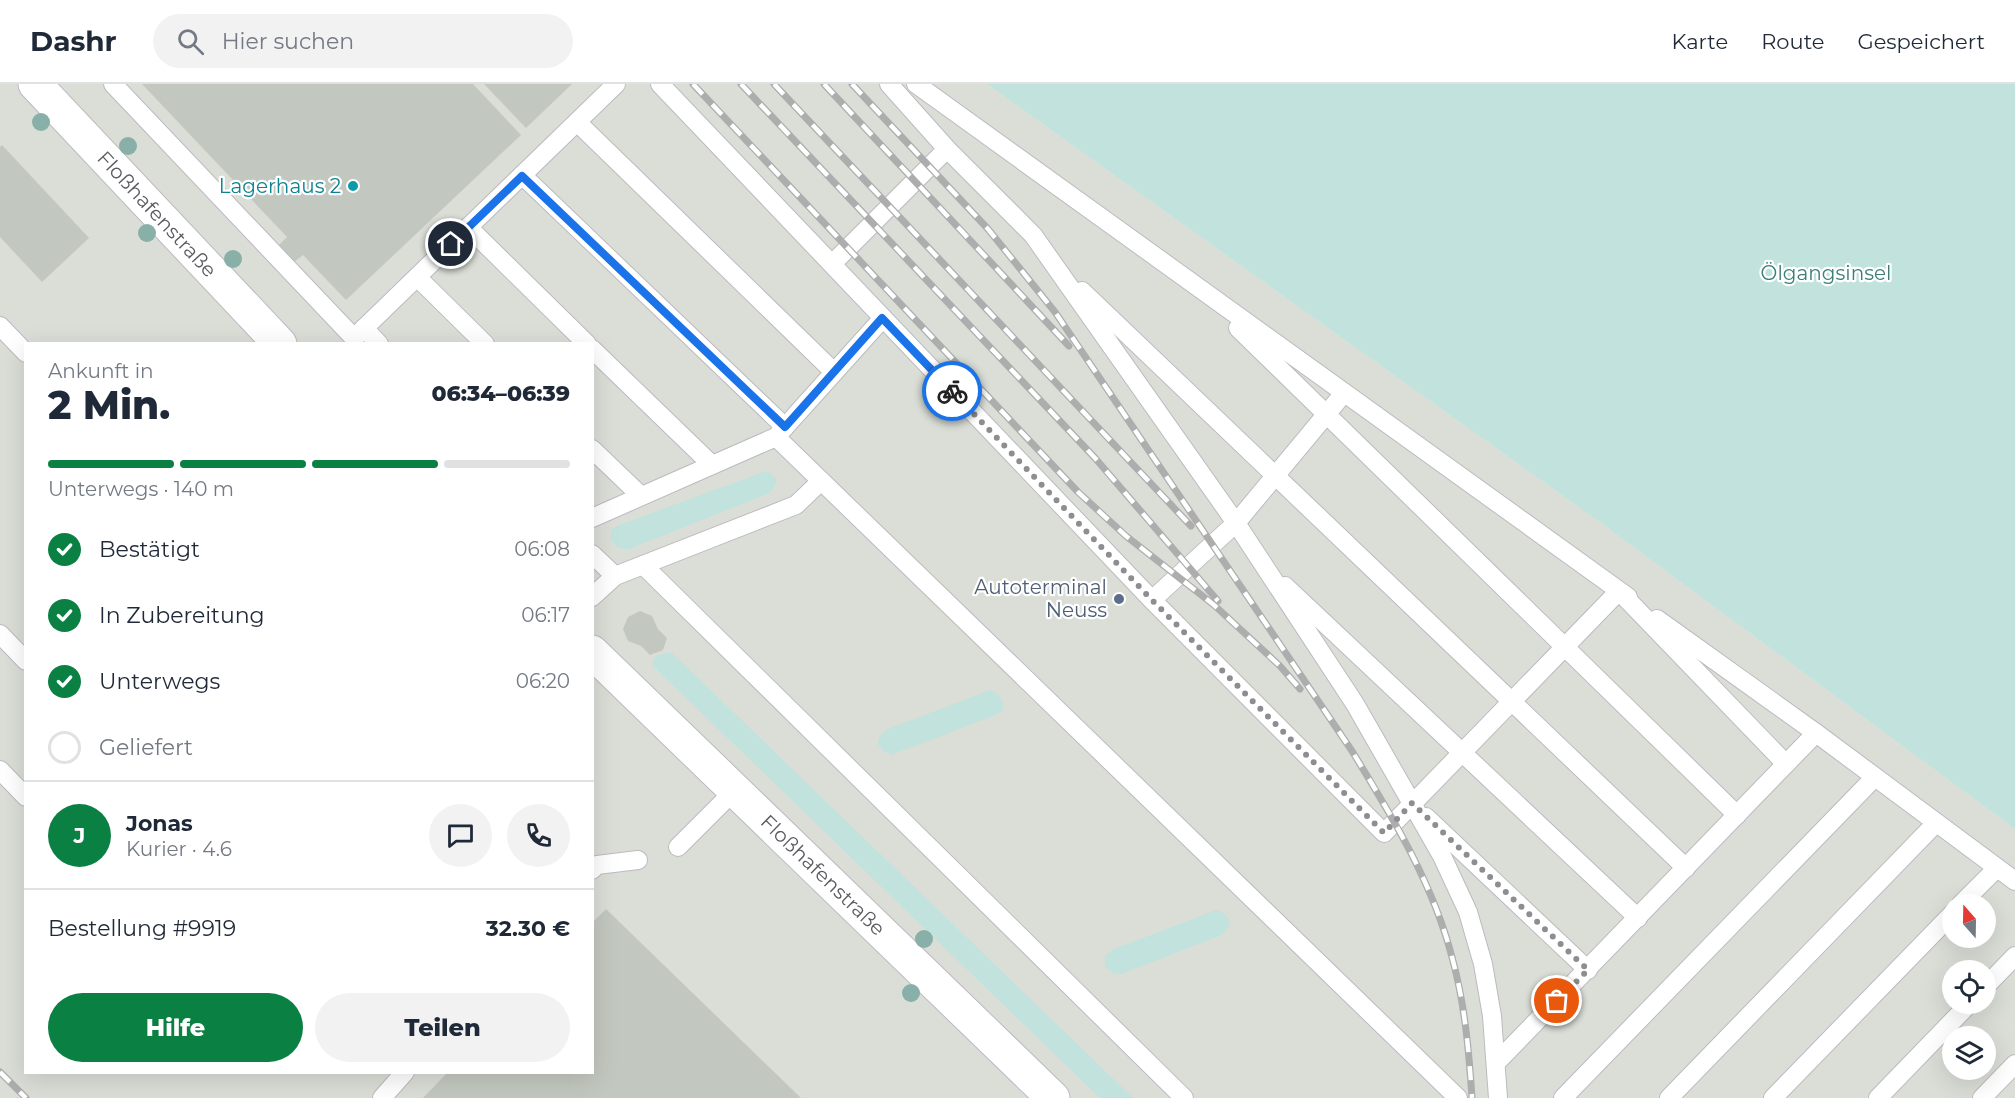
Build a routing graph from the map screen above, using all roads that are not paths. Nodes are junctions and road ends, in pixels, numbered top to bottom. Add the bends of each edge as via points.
1 (35, 84) edge
2 (113, 84) edge
3 (616, 84) edge
4 (660, 84) edge
5 (889, 84) edge
6 (916, 84) edge
7 (577, 122) junction
8 (947, 149) junction
9 (522, 176) junction
10 (468, 227) junction
11 (1052, 262) junction
12 (832, 264) junction
13 (417, 277) junction
14 (1199, 288) junction
15 (882, 318) junction
16 (0, 326) edge
17 (364, 328) junction
18 (277, 342) edge
19 (377, 342) edge
20 (483, 342) edge
21 (585, 342) edge
22 (24, 351) edge
23 (594, 351) edge
24 (834, 372) junction
25 (1344, 393) junction
26 (1326, 416) junction
27 (781, 432) junction
28 (594, 451) edge
29 (712, 465) junction
30 (1275, 476) junction
31 (821, 481) junction
32 (641, 496) junction
33 (594, 517) edge
34 (1236, 523) junction
35 (594, 556) edge
36 (1262, 564) junction
37 (643, 565) junction
38 (615, 576) junction
39 (1619, 591) junction
40 (594, 595) edge
41 (1152, 600) junction
42 (0, 634) edge
43 (1563, 647) junction
44 (594, 654) edge
45 (24, 659) edge
46 (1511, 701) junction
47 (1816, 733) junction
48 (1461, 752) junction
49 (1786, 764) junction
50 (0, 770) edge
51 (1875, 777) junction
52 (736, 789) junction
53 (24, 795) edge
54 (1412, 803) junction
55 (1737, 815) junction
56 (1936, 823) junction
57 (678, 847) dead end
58 (638, 860) dead end
59 (594, 868) edge
60 (1686, 868) junction
61 (1997, 868) junction
62 (2015, 881) edge
63 (1971, 894) edge
64 (1638, 918) junction
65 (1942, 924) edge
66 (2015, 956) edge
67 (1588, 970) junction
68 (1996, 976) edge
69 (1959, 1014) edge
70 (1496, 1064) junction
71 (2015, 1064) edge
72 (403, 1074) edge
73 (382, 1098) edge
74 (1053, 1098) edge
75 (1184, 1098) edge
76 (1458, 1098) edge
77 (1498, 1098) edge
78 (1563, 1098) edge
79 (1669, 1098) edge
80 (1773, 1098) edge
81 (1878, 1098) edge
82 (1982, 1098) edge

1 - 18 street, Floßhafenstraße
2 - 17 lane via 354,338
3 - 7 lane
4 - 12 lane
5 - 8 lane
6 - 14 lane
7 - 9 lane
7 - 24 lane
8 - 11 lane via 1033,235
8 - 12 lane
9 - 10 lane
9 - 27 lane
10 - 13 lane
10 - 21 lane
11 - 30 lane
11 - 34 lane
12 - 15 lane
13 - 17 lane
13 - 20 lane
14 - 25 lane
14 - 26 lane
15 - 24 lane
15 - 41 lane
16 - 22 lane
17 - 19 lane
23 - 29 lane
24 - 27 lane
25 - 26 lane
25 - 39 lane
26 - 30 lane
26 - 43 lane
27 - 29 lane
27 - 31 lane
28 - 32 lane
29 - 32 lane
30 - 34 lane
30 - 46 lane
31 - 37 lane via 796,506
31 - 76 lane
32 - 33 lane
34 - 36 lane
34 - 41 lane
35 - 38 lane
36 - 48 lane
36 - 54 lane via 1354,704
37 - 38 lane
37 - 75 lane
38 - 40 lane
39 - 43 lane
39 - 47 lane
39 - 49 lane
41 - 54 lane via 1384,833
42 - 45 lane
43 - 46 lane
43 - 55 lane
44 - 52 street, Floßhafenstraße
46 - 48 lane
46 - 60 lane
47 - 49 lane
47 - 51 lane
48 - 54 lane
48 - 64 lane
49 - 55 lane
50 - 53 lane
51 - 56 lane
51 - 78 lane
52 - 57 lane
52 - 74 street, Floßhafenstraße
54 - 67 lane
54 - 70 lane via 1468,912 1483,964
55 - 60 lane
56 - 61 lane
56 - 79 lane
58 - 59 lane
60 - 64 lane
61 - 62 lane
61 - 63 lane
64 - 67 lane
65 - 80 lane
66 - 68 lane
67 - 70 lane
69 - 81 lane
70 - 77 lane
71 - 82 lane
72 - 73 lane

